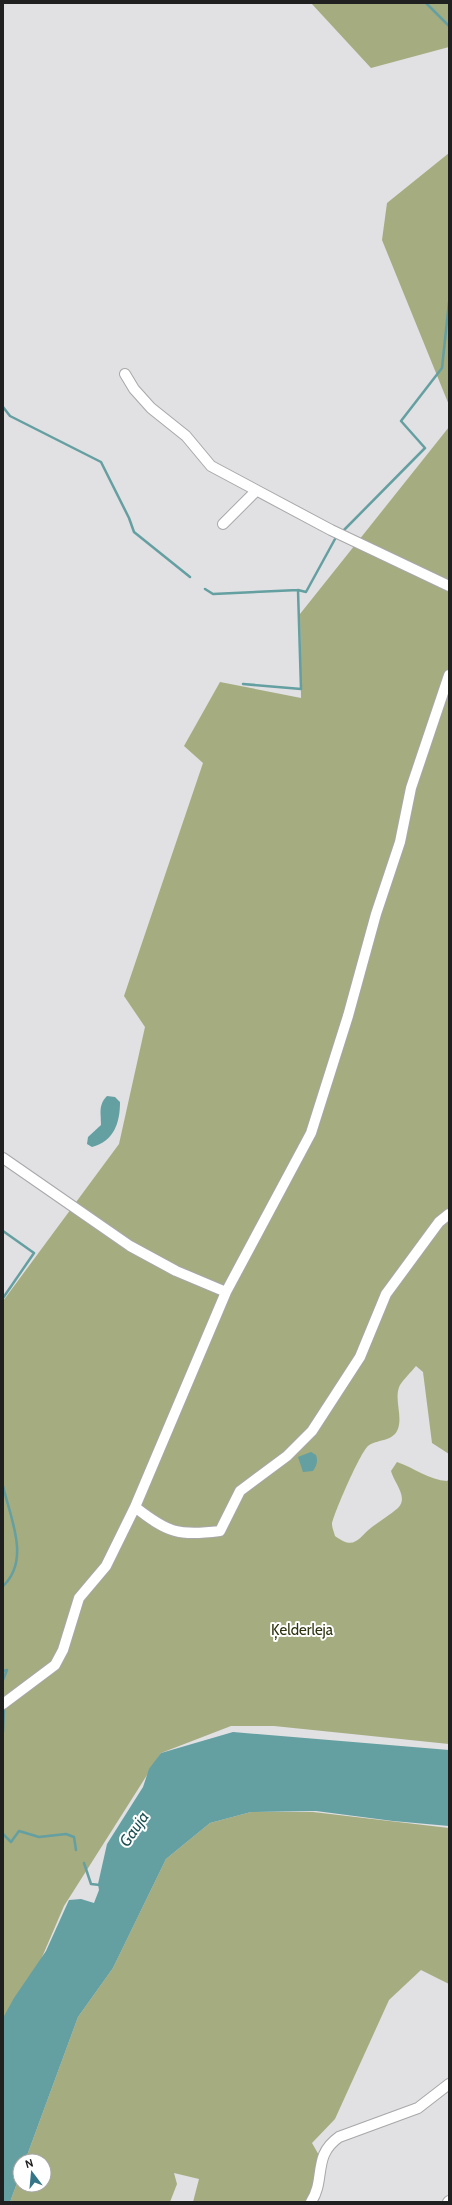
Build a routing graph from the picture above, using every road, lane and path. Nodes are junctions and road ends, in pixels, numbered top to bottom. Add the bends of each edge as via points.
1 (125, 374) dead end
2 (256, 491) junction
3 (223, 524) dead end
4 (449, 586) edge
5 (449, 675) edge
6 (3, 1158) edge
7 (449, 1214) edge
8 (226, 1292) junction
9 (135, 1507) junction
10 (3, 1704) edge
11 (449, 2084) edge
12 (310, 2202) edge

1 - 2 street via 151,408 186,436 211,466
2 - 3 street
2 - 4 street
5 - 8 street via 411,788 400,842 311,1133
6 - 8 street via 130,1246 176,1271
7 - 9 street via 439,1222 386,1294 360,1357 312,1431 287,1456 240,1491 220,1531 189,1535 159,1526
8 - 9 street
9 - 10 street via 106,1566 79,1598 63,1650 55,1665
11 - 12 street via 418,2108 339,2136 331,2142 322,2158 317,2185

